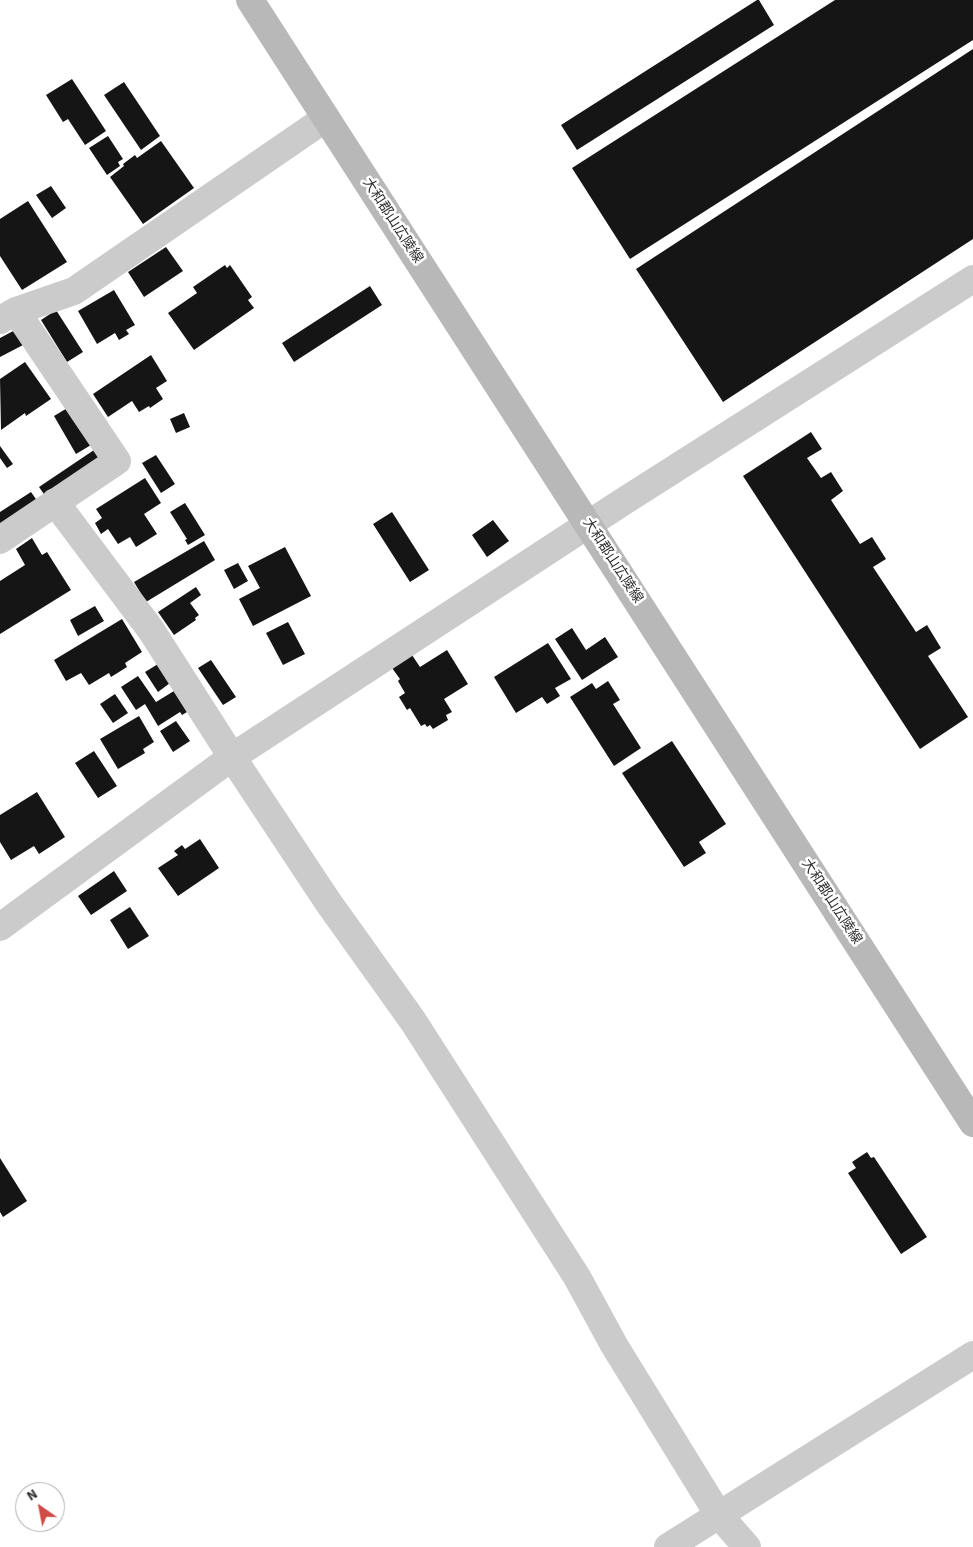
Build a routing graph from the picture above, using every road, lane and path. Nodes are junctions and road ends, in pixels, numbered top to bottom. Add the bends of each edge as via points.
1 (250, 0) edge
2 (326, 118) junction
3 (973, 279) edge
4 (8, 316) edge
5 (55, 502) junction
6 (588, 524) junction
7 (0, 540) edge
8 (232, 757) junction
9 (0, 927) edge
10 (973, 1123) edge
11 (973, 1356) edge
12 (718, 1514) junction
13 (668, 1547) edge
14 (747, 1547) edge

1 - 2 main road, 大和郡山広陵線
2 - 4 street via 74,291
2 - 6 main road, 大和郡山広陵線
3 - 6 street
4 - 5 street via 117,460
5 - 7 street
5 - 8 street via 152,630
6 - 8 street
6 - 10 main road, 大和郡山広陵線
8 - 9 street
8 - 12 street via 328,902 413,1020 577,1277 614,1345
11 - 12 street
12 - 13 street
12 - 14 street

